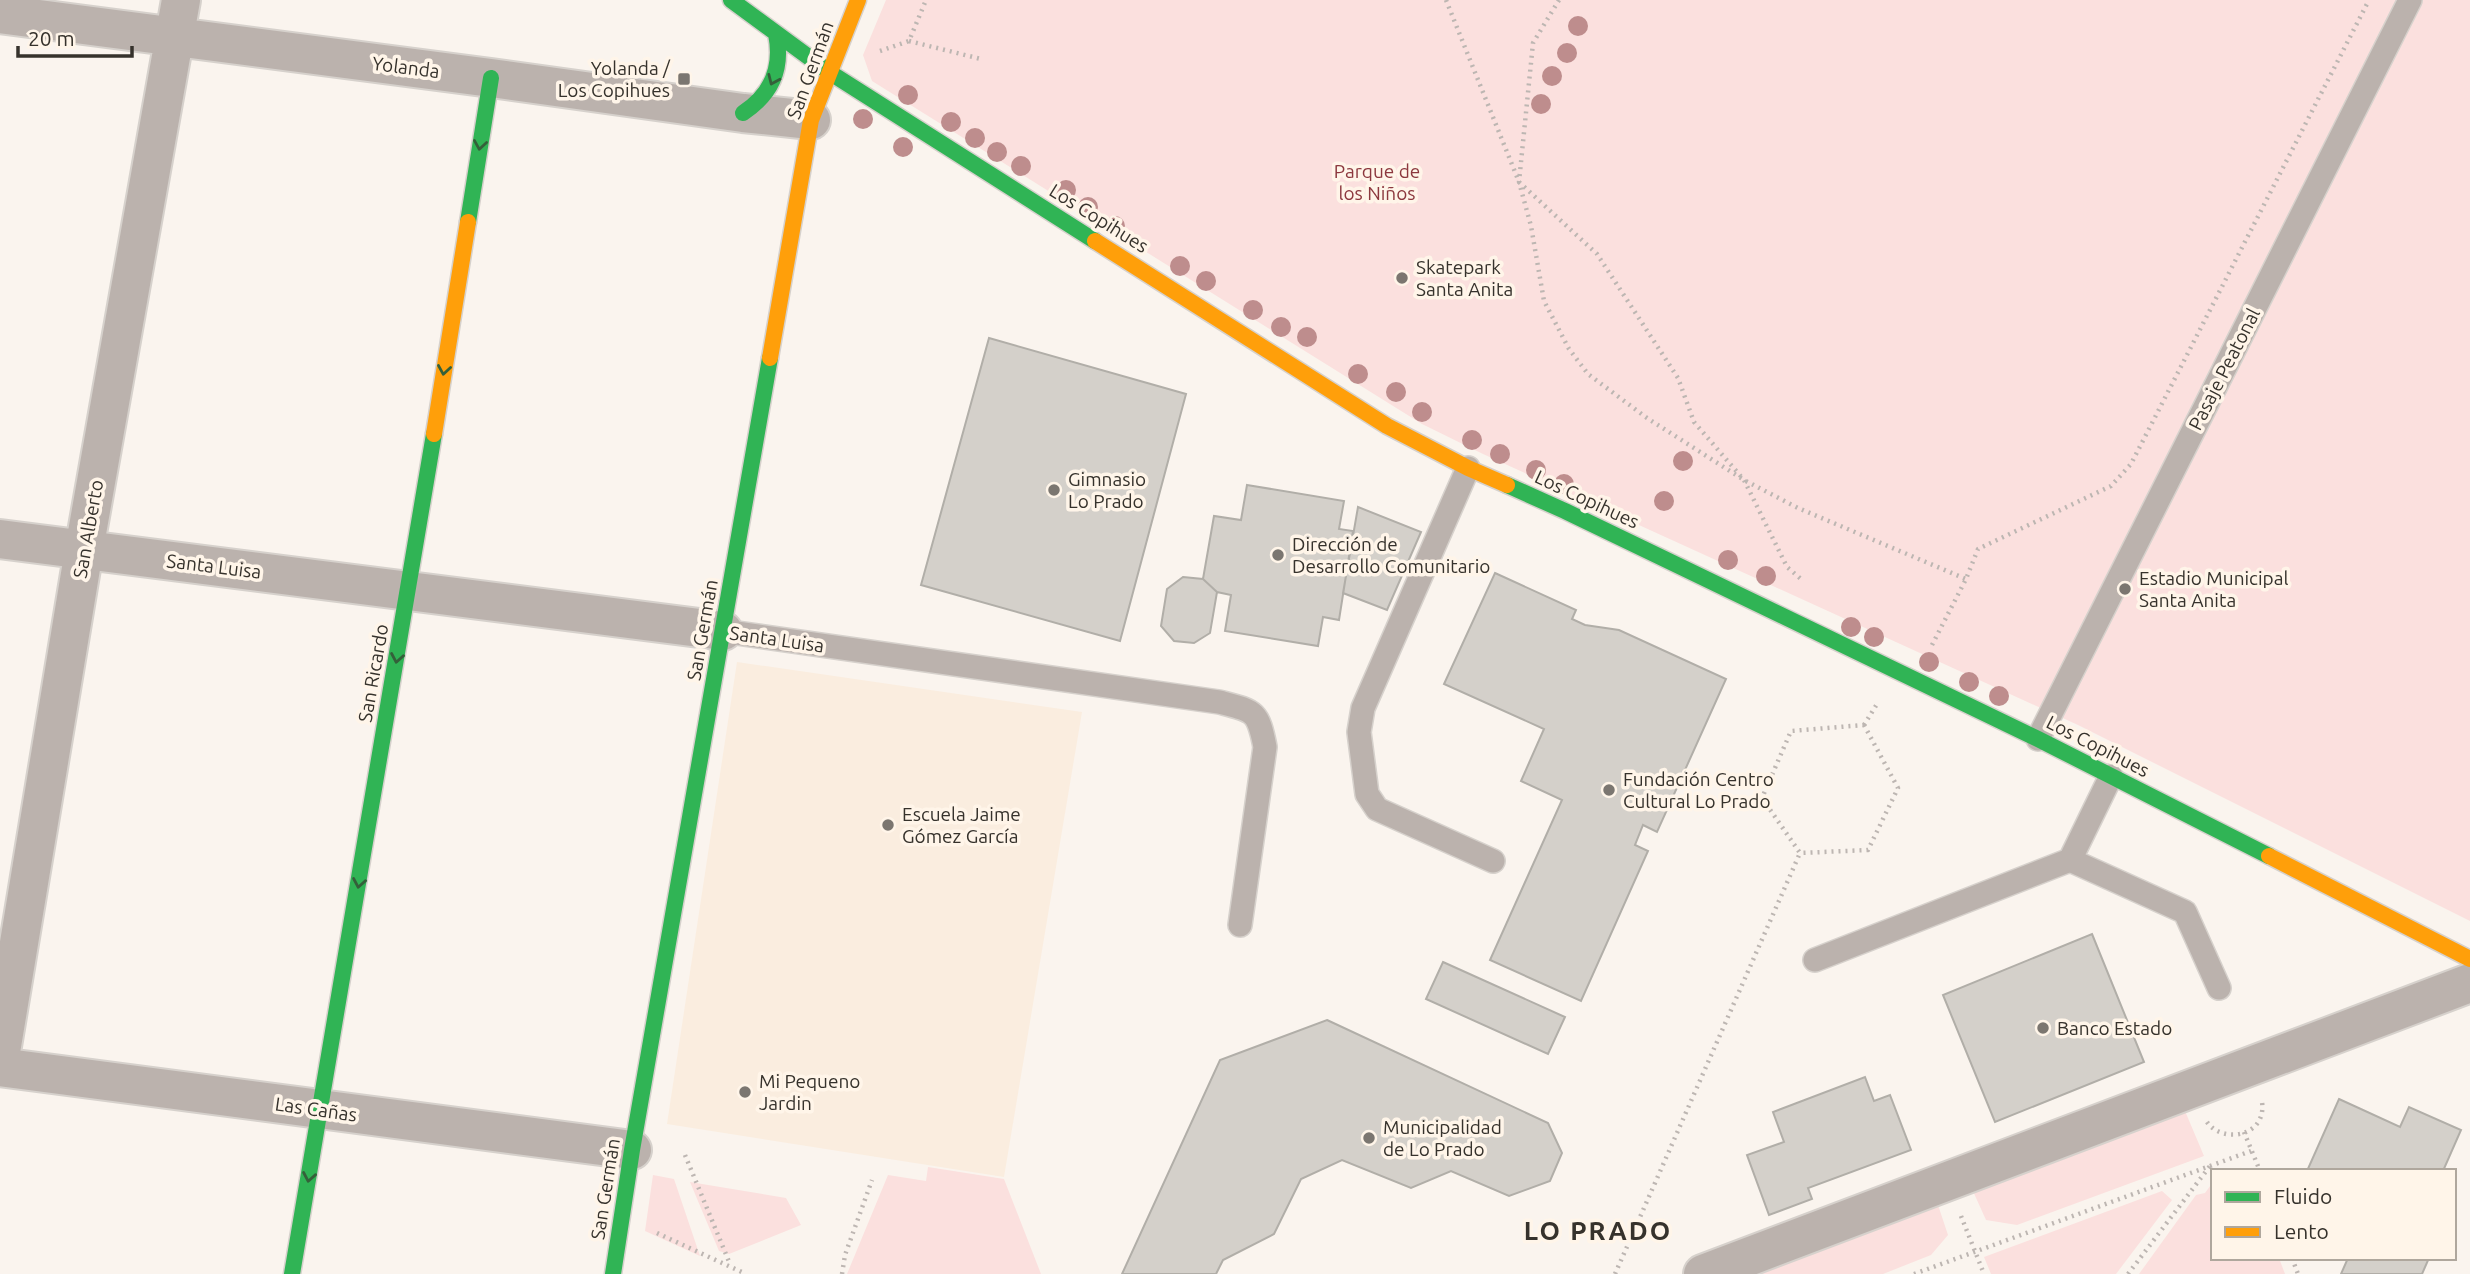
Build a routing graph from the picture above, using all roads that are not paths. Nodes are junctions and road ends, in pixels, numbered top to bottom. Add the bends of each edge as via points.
1 (181, 0) edge
2 (731, 0) edge
3 (858, 0) edge
4 (2410, 0) edge
5 (0, 14) edge
6 (776, 34) junction
7 (174, 37) junction
8 (829, 72) junction
9 (491, 78) junction
10 (743, 113) junction
11 (811, 120) junction
12 (1468, 468) junction
13 (0, 539) edge
14 (84, 550) junction
15 (409, 591) junction
16 (723, 631) junction
17 (2038, 739) junction
18 (2111, 776) junction
19 (2070, 860) junction
20 (1493, 861) dead end
21 (1240, 925) dead end
22 (1815, 960) dead end
23 (2470, 960) edge
24 (2470, 984) edge
25 (2219, 988) dead end
26 (0, 1058) edge
27 (0, 1067) edge
28 (320, 1110) junction
29 (632, 1150) junction
30 (292, 1274) edge
31 (613, 1274) edge
32 (1703, 1274) edge

1 - 7 street, San Alberto
2 - 6 street, Los Copihues
3 - 8 street, San Germán
4 - 17 lane, Pasaje Peatonal
5 - 7 street, Yolanda
6 - 8 street, Los Copihues
6 -> 10 street via 775,79 757,104
7 - 9 street, Yolanda
7 - 14 street, San Alberto
8 - 11 street, San Germán
8 - 12 street, Los Copihues via 1387,426
9 - 10 street, Yolanda
9 -> 15 street, San Ricardo
10 - 11 street, Yolanda
11 - 16 street, San Germán
12 - 17 street, Los Copihues
12 - 20 lane via 1363,708 1359,732 1367,794 1377,808
13 - 14 street, Santa Luisa
14 - 15 street, Santa Luisa
14 - 26 street, San Alberto
15 - 16 street, Santa Luisa
15 -> 28 street, San Ricardo
16 - 21 lane, Santa Luisa via 1249,709 1260,723 1265,747
16 - 29 street, San Germán
17 - 18 street, Los Copihues
18 - 19 lane
18 - 23 street, Los Copihues
19 - 22 lane
19 - 25 lane via 2185,912
24 - 32 street
27 - 28 street, Las Cañas
28 - 29 street, Las Cañas
28 -> 30 street, San Ricardo
29 - 31 street, San Germán

